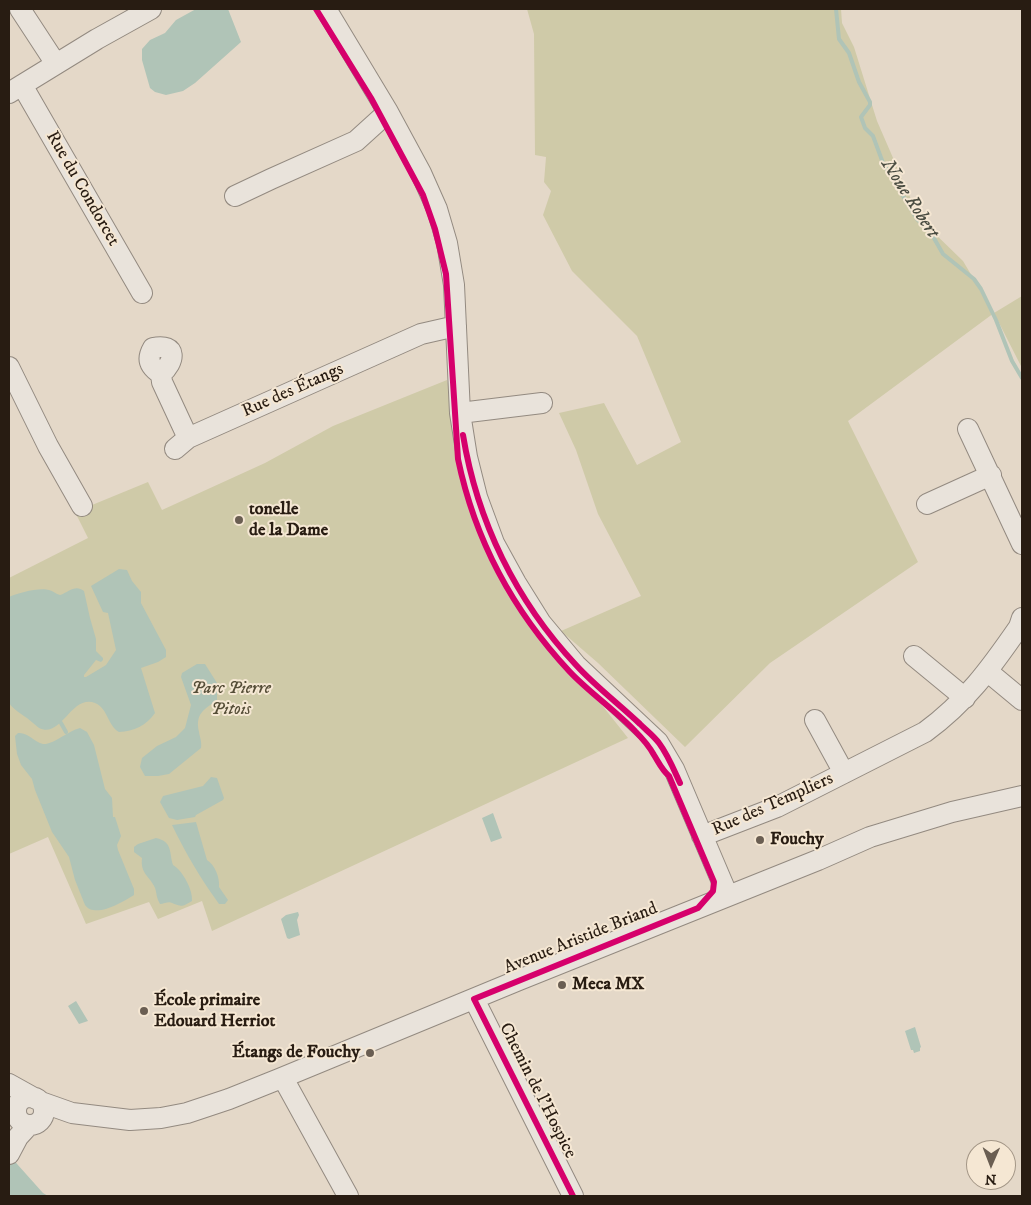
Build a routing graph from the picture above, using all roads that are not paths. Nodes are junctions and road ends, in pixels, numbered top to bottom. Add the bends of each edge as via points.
1 (20, 9) edge
2 (151, 9) edge
3 (326, 9) edge
4 (56, 64) junction
5 (15, 89) edge
6 (388, 112) junction
7 (235, 196) dead end
8 (142, 293) dead end
9 (456, 326) junction
10 (9, 367) edge
11 (161, 378) dead end
12 (542, 403) dead end
13 (460, 413) junction
14 (968, 429) dead end
15 (991, 476) junction
16 (927, 504) dead end
17 (82, 506) dead end
18 (1022, 544) edge
19 (1022, 618) edge
20 (914, 656) dead end
21 (987, 671) junction
22 (965, 698) junction
23 (1022, 700) edge
24 (815, 720) dead end
25 (844, 773) junction
26 (1022, 796) edge
27 (702, 836) junction
28 (728, 896) junction
29 (474, 999) junction
30 (283, 1078) junction
31 (9, 1084) edge
32 (23, 1120) edge
33 (348, 1196) edge
34 (574, 1196) edge

1 - 4 street
2 - 4 street
3 - 6 street
4 - 5 street
5 - 8 street, Rue du Condorcet
6 - 7 street via 356,141
6 - 9 street via 437,209 454,284
9 - 11 street, Rue des Étangs via 421,334 182,443
9 - 13 street
10 - 17 street
12 - 13 street
13 - 27 street via 477,497 494,543 516,583 541,622 576,665 658,742 674,770
14 - 15 street
15 - 16 street
15 - 18 street
19 - 21 street, Rue des Templiers
20 - 22 street
21 - 22 street, Rue des Templiers
21 - 23 street
22 - 25 street, Rue des Templiers via 925,732
24 - 25 street, Rue des Templiers
25 - 27 street, Rue des Templiers via 777,807
26 - 28 street, Avenue Aristide Briand via 870,837
27 - 28 street
28 - 29 street, Avenue Aristide Briand
29 - 30 street, Avenue Aristide Briand
29 - 34 street, Chemin de l'Hospice
30 - 32 street, Avenue Aristide Briand via 187,1113 161,1118 130,1120 72,1113
30 - 33 street
31 - 32 street, Avenue Aristide Briand

